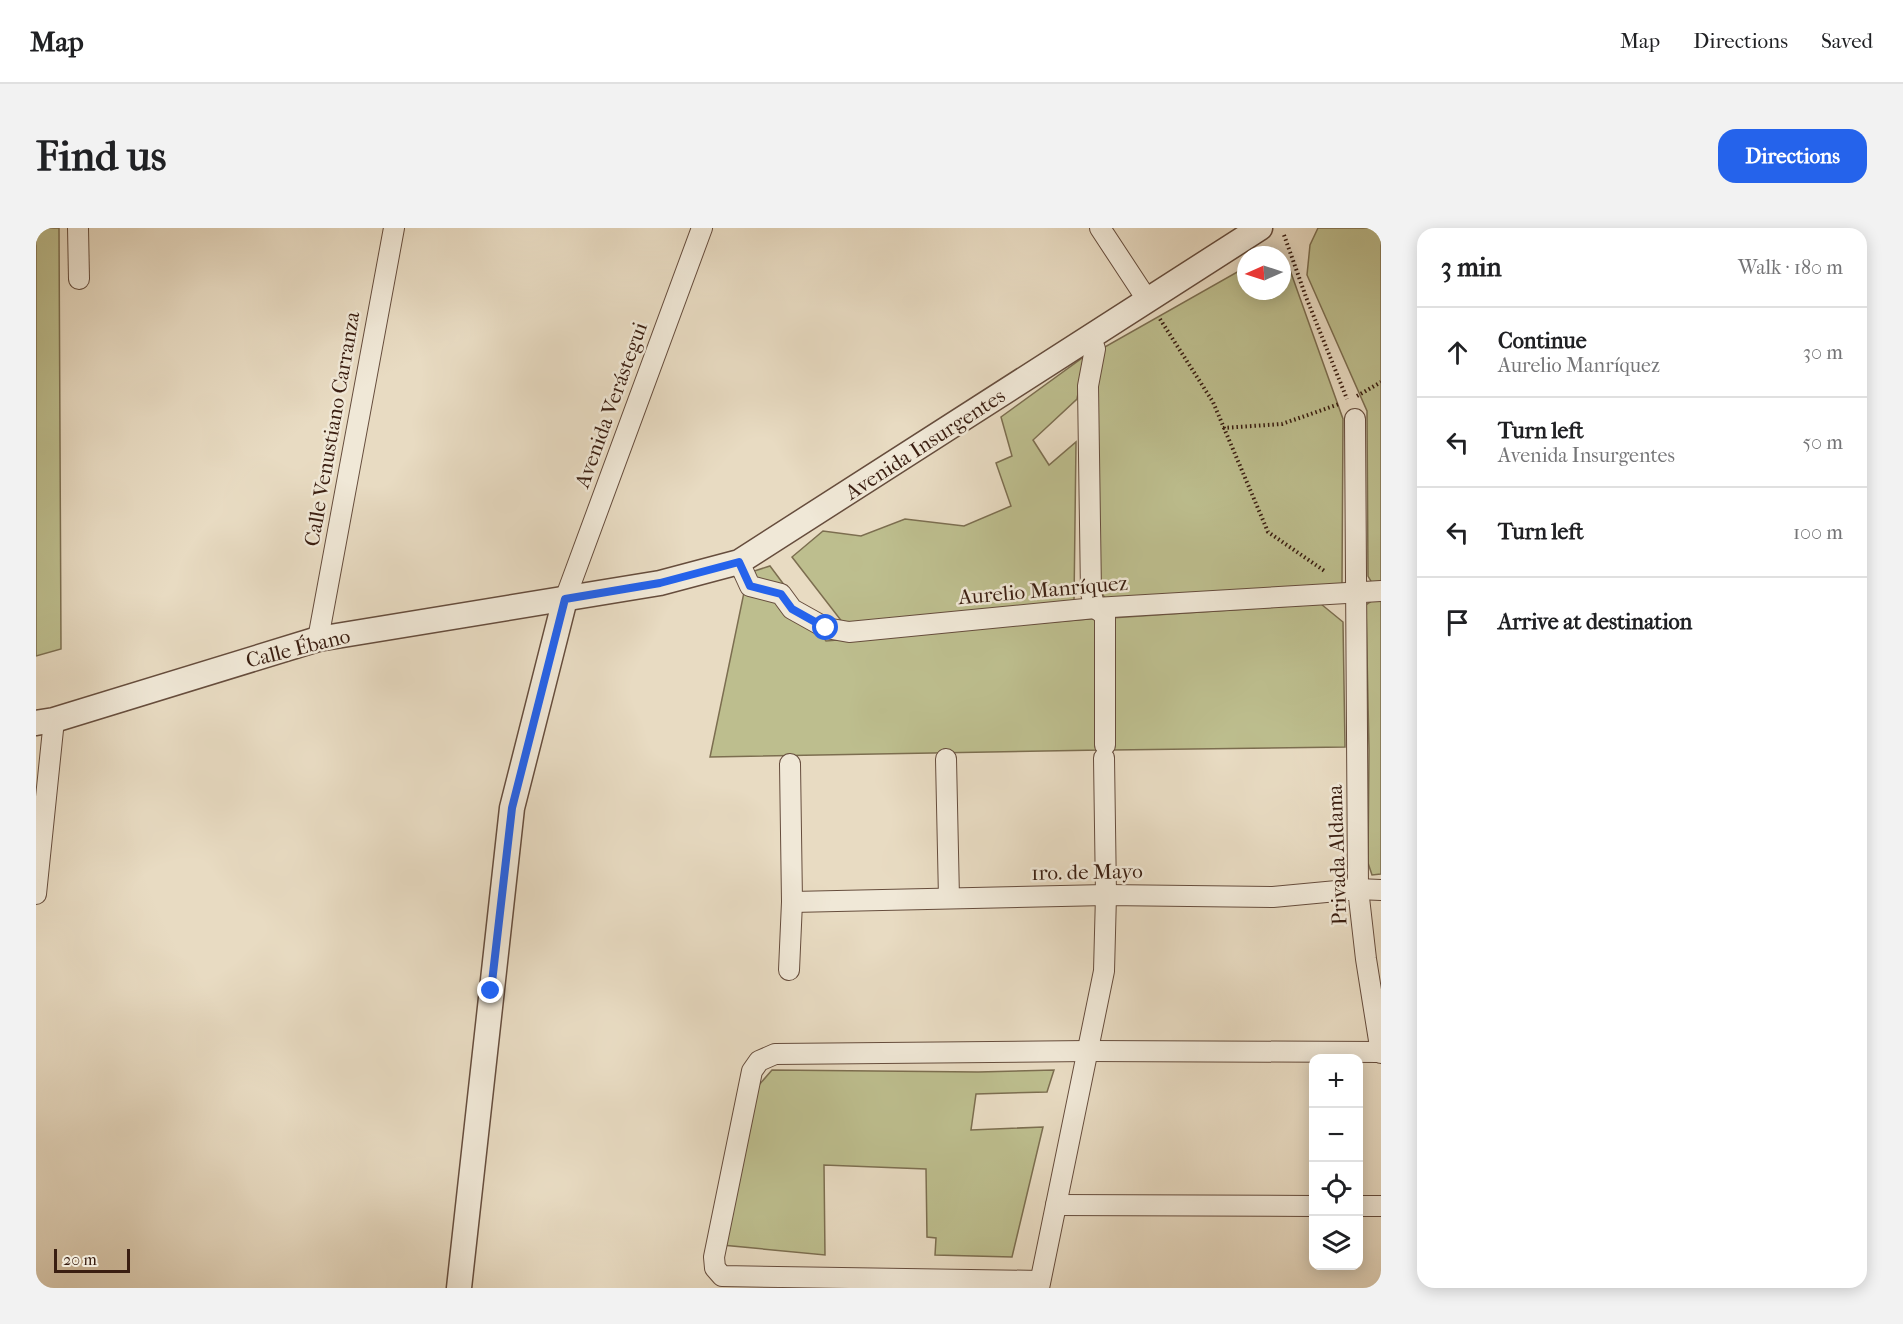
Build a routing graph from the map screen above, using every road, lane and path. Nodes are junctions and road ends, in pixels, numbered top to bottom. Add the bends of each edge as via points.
1 (78, 228) edge
2 (394, 228) edge
3 (702, 228) edge
4 (1100, 228) edge
5 (1260, 228) edge
6 (1282, 228) edge
7 (78, 279) dead end
8 (1148, 301) junction
9 (1091, 338) junction
10 (1381, 382) edge
11 (1347, 401) junction
12 (1355, 419) dead end
13 (1223, 428) junction
14 (739, 562) junction
15 (1381, 591) edge
16 (1355, 592) junction
17 (565, 599) junction
18 (1095, 609) junction
19 (318, 639) junction
20 (45, 722) edge
21 (946, 759) dead end
22 (790, 764) dead end
23 (1358, 889) junction
24 (1381, 890) edge
25 (36, 894) edge
26 (1106, 895) junction
27 (949, 898) junction
28 (792, 902) junction
29 (789, 970) dead end
30 (1088, 1051) junction
31 (1381, 1053) edge
32 (1056, 1205) junction
33 (1309, 1206) edge
34 (1363, 1206) edge
35 (1381, 1206) edge
36 (1040, 1284) edge
37 (459, 1288) edge

1 - 7 street
2 - 19 street, Calle Venustiano Carranza
3 - 17 street, Avenida Verástegui
4 - 8 street
5 - 8 street, Avenida Insurgentes
6 - 11 path
8 - 9 street, Avenida Insurgentes
8 - 13 path via 1213,402
9 - 14 street, Avenida Insurgentes
9 - 18 street via 1095,349 1088,386 1091,593
10 - 11 path
11 - 13 path via 1282,424
12 - 16 street, Privada Aldama
13 - 16 path via 1268,532
14 - 17 street, Avenida Insurgentes via 660,583
14 - 18 street, Aurelio Manríquez via 750,586 781,594 792,609 826,628 849,632
15 - 16 street, Aurelio Manríquez
16 - 18 street, Aurelio Manríquez
16 - 23 street, Privada Aldama
17 - 19 street, Calle Ébano
17 - 37 street via 512,808
18 - 26 street via 1105,615
19 - 20 street, Calle Ébano
20 - 25 street
21 - 27 street
22 - 28 street
23 - 24 street, 1ro. de Mayo
23 - 26 street, 1ro. de Mayo via 1273,897
23 - 31 street, Privada Aldama
26 - 27 street, 1ro. de Mayo
26 - 30 street via 1104,971
27 - 28 street, 1ro. de Mayo
28 - 29 street
30 - 31 street
30 - 32 street
30 - 36 street via 775,1054 759,1061 752,1071 714,1257 715,1268 722,1276
32 - 33 street
32 - 36 street
34 - 35 street

